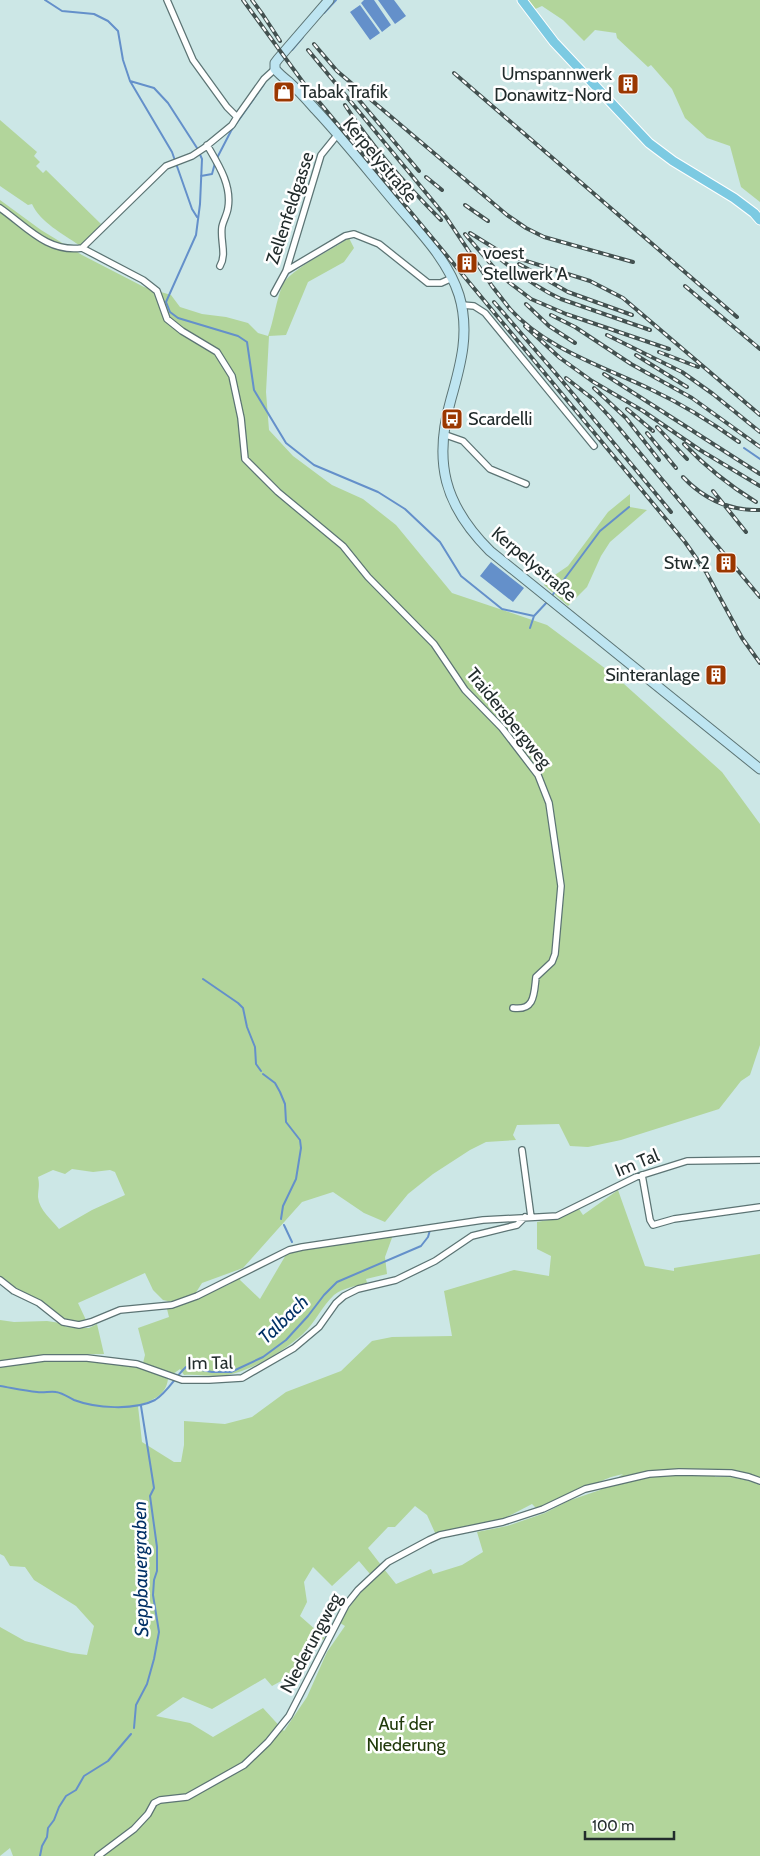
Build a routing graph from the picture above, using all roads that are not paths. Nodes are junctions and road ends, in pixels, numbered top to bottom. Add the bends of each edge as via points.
1 (167, 0) edge
2 (329, 0) edge
3 (522, 0) edge
4 (275, 69) junction
5 (237, 117) junction
6 (338, 134) junction
7 (206, 147) junction
8 (0, 208) edge
9 (760, 220) edge
10 (82, 248) junction
11 (220, 266) dead end
12 (286, 270) junction
13 (452, 278) junction
14 (274, 293) dead end
15 (462, 306) junction
16 (442, 434) junction
17 (594, 446) dead end
18 (526, 484) dead end
19 (760, 769) edge
20 (513, 1008) dead end
21 (522, 1150) dead end
22 (760, 1160) edge
23 (642, 1175) junction
24 (760, 1207) edge
25 (528, 1217) junction
26 (0, 1280) edge
27 (0, 1364) edge
28 (760, 1481) edge
29 (98, 1856) edge

1 - 5 street via 193,60
2 - 4 main road via 278,59
3 - 9 main road via 554,42 649,143 673,162 734,198
4 - 5 street
4 - 6 main road, Kerpelystraße
5 - 7 street
6 - 12 street, Zellenfeldgasse via 321,155
6 - 13 main road, Kerpelystraße via 425,239
7 - 10 street via 166,166
7 - 11 street via 218,164 228,191 228,210 222,227 224,254
8 - 10 street via 36,237 52,245 73,250
10 - 20 street, Traidersbergweg via 144,280 157,291 167,319 217,352 232,376 245,459 278,492 342,546 434,644 465,690 502,728 538,775 549,803 557,853 561,886 558,922 552,962 536,977 530,1005 523,1009
12 - 13 street via 354,234 379,244 428,283 441,284
12 - 14 street, Zellenfeldgasse
13 - 15 main road, Kerpelystraße
15 - 16 main road, Kerpelystraße via 465,324 462,355
15 - 17 street via 474,306 485,313
16 - 18 street via 463,441 490,470
16 - 19 main road, Kerpelystraße via 442,460 449,490 461,516 490,551
21 - 25 street
22 - 23 street, Im Tal via 687,1161
23 - 24 street via 653,1225
23 - 25 street, Im Tal via 557,1216
25 - 26 street, Im Tal via 415,1229 289,1250 198,1296 162,1307 120,1310 79,1325 63,1322
25 - 27 street, Im Tal via 517,1225 472,1236 435,1261 396,1280 358,1289 344,1296 319,1327 294,1348 242,1378 182,1380 138,1364 87,1358 44,1358
28 - 29 street, Niederungweg via 731,1473 679,1472 649,1474 607,1483 503,1522 440,1535 388,1562 346,1605 290,1716 268,1742 244,1764 187,1798 154,1803 134,1829

